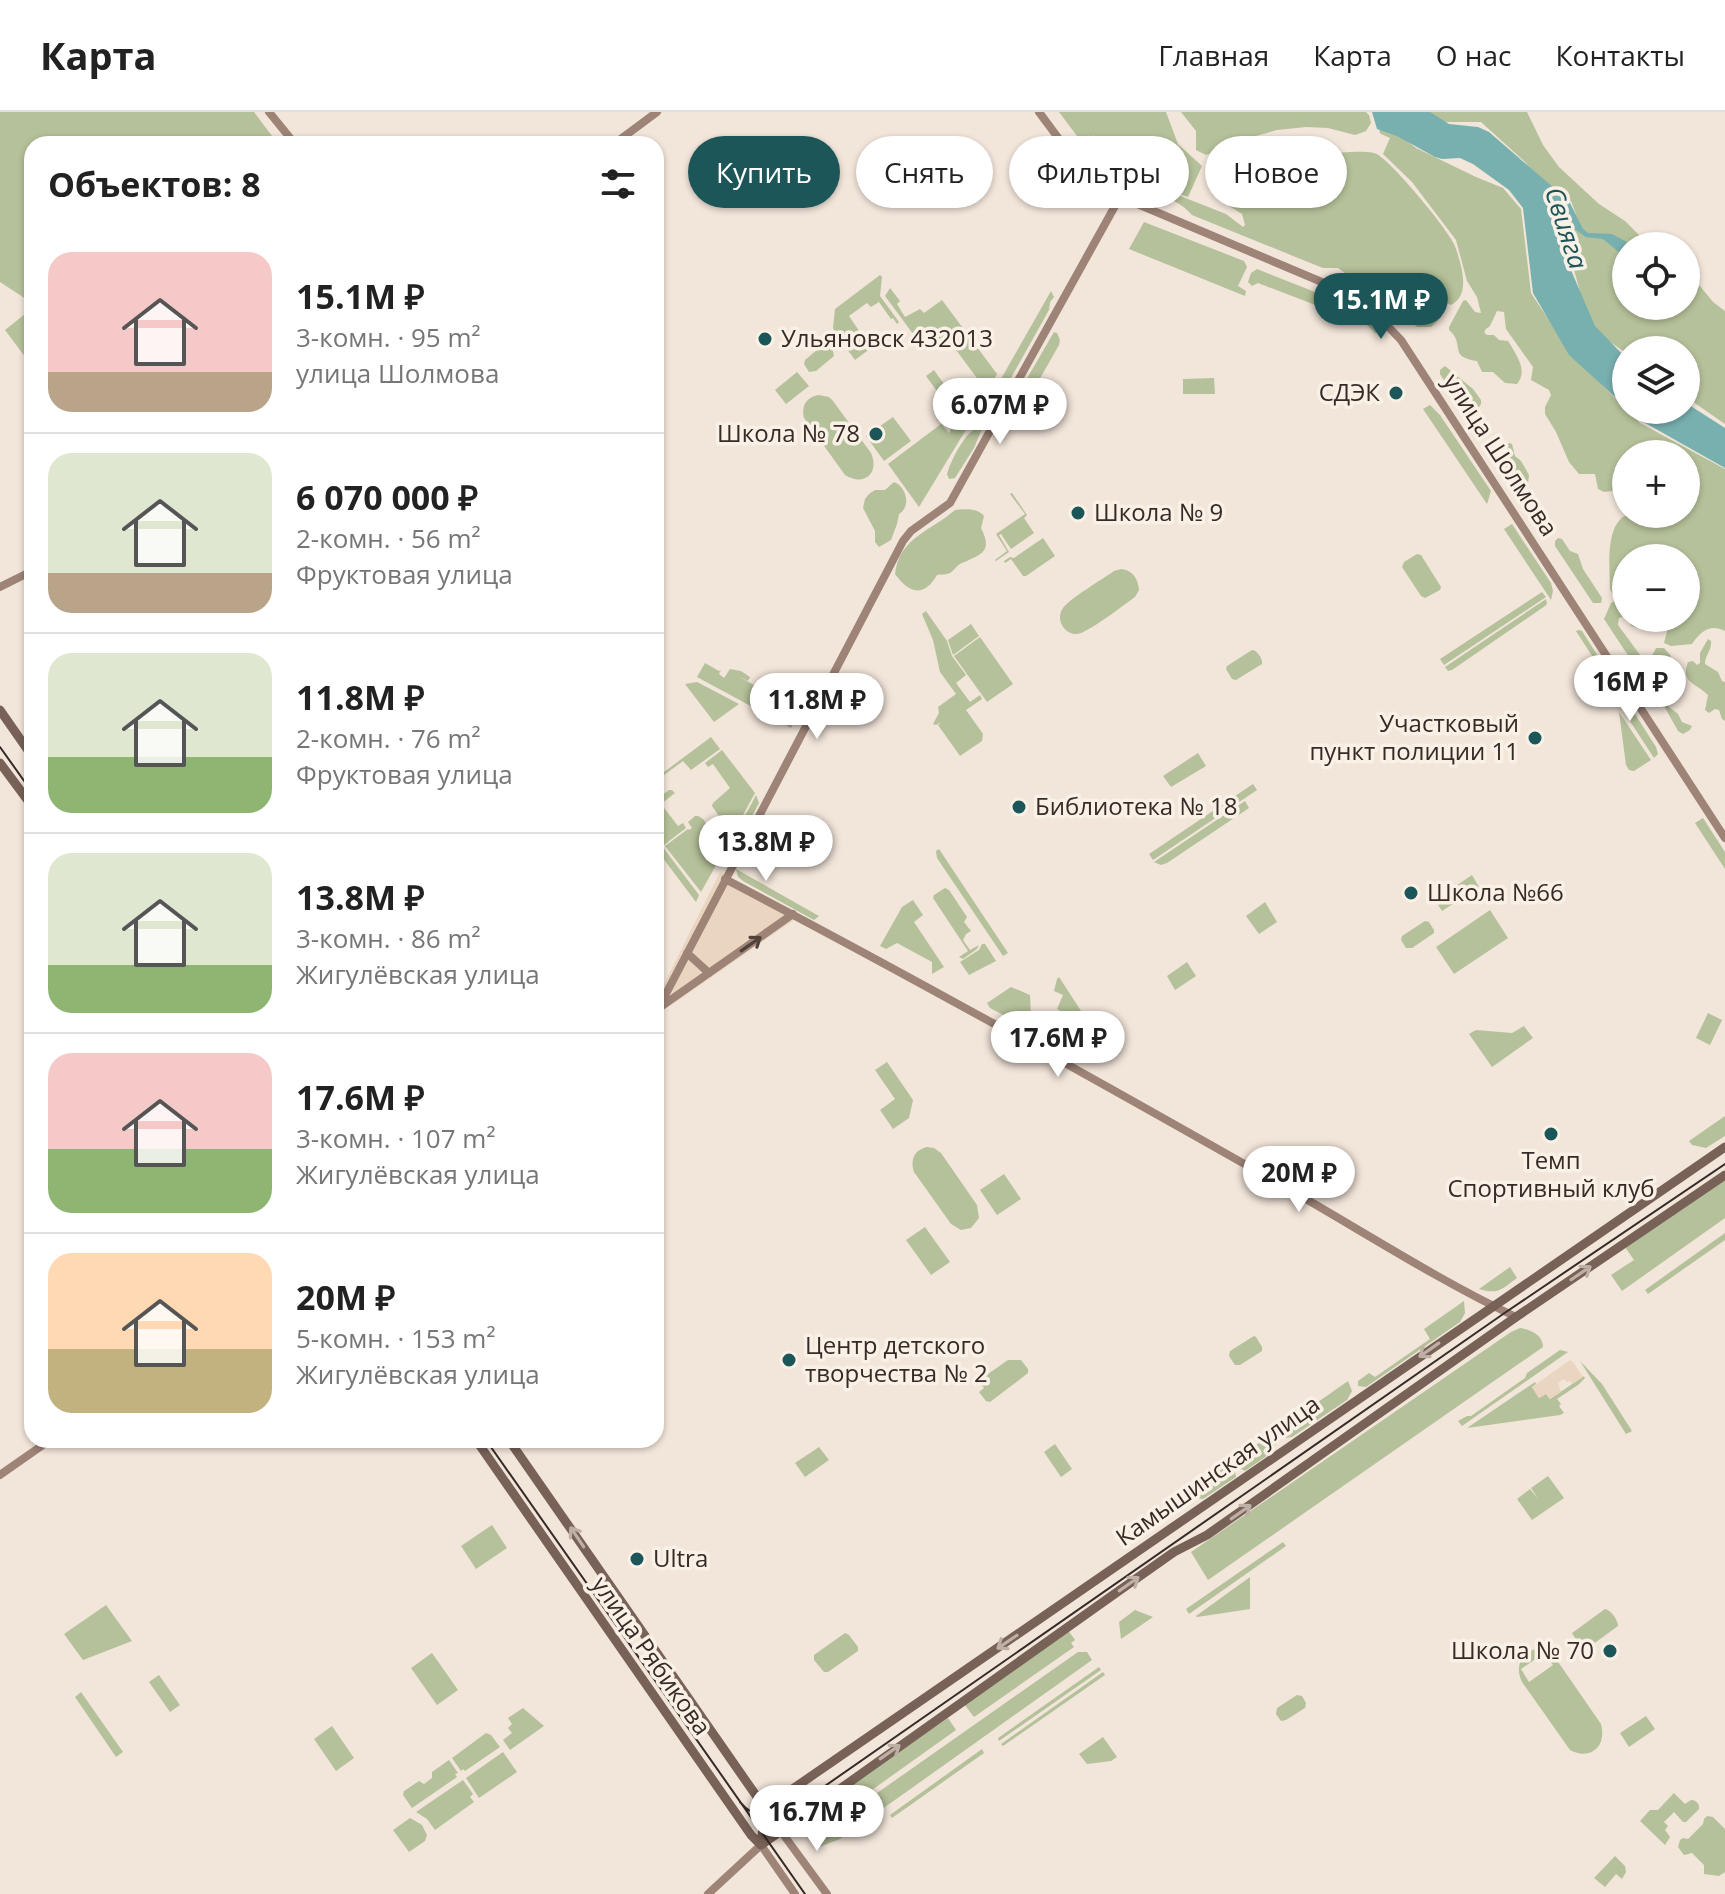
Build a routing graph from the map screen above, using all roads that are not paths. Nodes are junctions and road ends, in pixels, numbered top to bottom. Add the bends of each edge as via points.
1 (269, 112) edge
2 (657, 112) edge
3 (1039, 112) edge
4 (288, 136) edge
5 (625, 136) edge
6 (1058, 136) edge
7 (1114, 208) edge
8 (1146, 208) edge
9 (24, 575) edge
10 (0, 587) edge
11 (0, 710) edge
12 (24, 744) edge
13 (0, 763) edge
14 (24, 795) edge
15 (1725, 838) edge
16 (725, 879) junction
17 (793, 914) junction
18 (687, 953) junction
19 (709, 973) junction
20 (664, 996) edge
21 (664, 1004) edge
22 (1725, 1147) edge
23 (1725, 1175) edge
24 (1493, 1306) junction
25 (1516, 1317) junction
26 (39, 1448) edge
27 (482, 1448) edge
28 (515, 1448) edge
29 (0, 1475) edge
30 (765, 1808) junction
31 (780, 1830) junction
32 (761, 1845) junction
33 (708, 1894) edge
34 (795, 1894) edge
35 (827, 1894) edge

1 - 4 street
2 - 5 street
3 - 6 street, улица Шолмова
7 - 16 street via 950,503 903,541
8 - 15 street, улица Шолмова via 1336,288 1389,326
9 - 10 street
11 - 12 main road
13 - 14 main road
16 - 17 street
16 - 18 street
19 -> 17 street
17 - 24 street
18 - 19 street
18 - 20 street
19 - 21 street
22 - 24 main road, Камышинская улица
25 -> 23 main road, Камышинская улица
24 - 25 street
24 -> 30 main road, Камышинская улица
31 -> 25 main road, Камышинская улица
26 - 29 street
27 - 32 main road, улица Рябикова
30 -> 28 main road, улица Рябикова
30 - 31 main road, улица Рябикова
30 - 32 main road
31 - 32 main road, Камышинская улица
31 - 35 street, улица Рябикова
32 - 33 street, Камышинская улица
32 - 34 street, улица Рябикова

